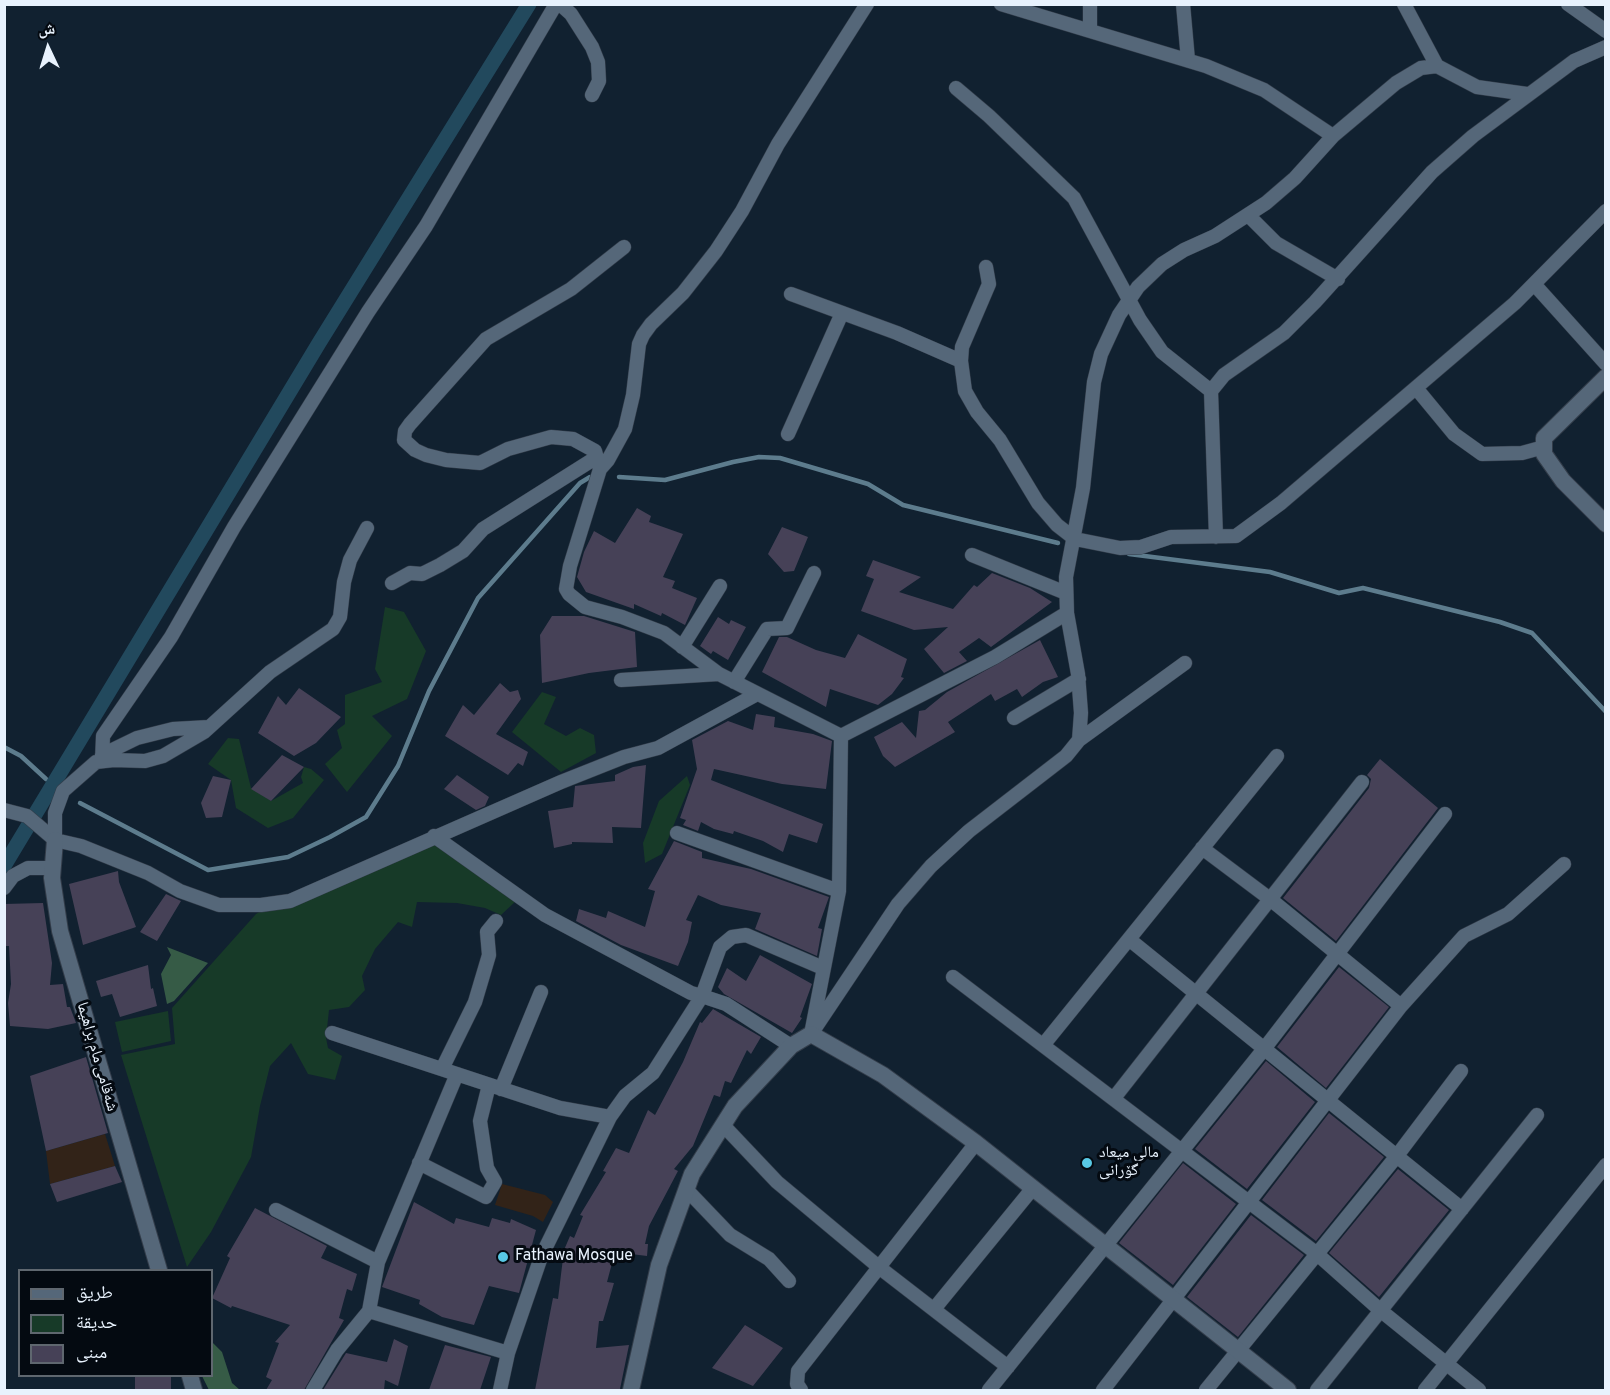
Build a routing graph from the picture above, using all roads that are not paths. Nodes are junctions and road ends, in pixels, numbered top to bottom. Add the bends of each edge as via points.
1 (558, 4) edge
2 (867, 4) edge
3 (1001, 4) edge
4 (1090, 4) edge
5 (1183, 4) edge
6 (1404, 4) edge
7 (1568, 4) edge
8 (1090, 29) junction
9 (1605, 31) edge
10 (1605, 47) edge
11 (1188, 60) junction
12 (1437, 66) junction
13 (956, 88) dead end
14 (1527, 94) junction
15 (592, 95) dead end
16 (1334, 136) junction
17 (1605, 211) edge
18 (1248, 215) junction
19 (624, 247) dead end
20 (986, 267) dead end
21 (1338, 279) junction
22 (1534, 284) junction
23 (791, 294) dead end
24 (1127, 300) junction
25 (842, 313) junction
26 (961, 361) junction
27 (1605, 364) edge
28 (1605, 377) edge
29 (1416, 388) junction
30 (1211, 391) junction
31 (788, 434) dead end
32 (1544, 442) junction
33 (598, 468) junction
34 (1605, 524) edge
35 (367, 528) dead end
36 (1216, 537) junction
37 (1073, 544) junction
38 (972, 555) dead end
39 (814, 573) dead end
40 (392, 583) dead end
41 (720, 586) dead end
42 (1066, 593) junction
43 (1067, 613) junction
44 (682, 647) junction
45 (1185, 663) dead end
46 (719, 674) junction
47 (1078, 679) junction
48 (621, 680) dead end
49 (734, 682) junction
50 (757, 694) junction
51 (1014, 718) dead end
52 (209, 727) junction
53 (841, 736) junction
54 (1079, 740) junction
55 (1277, 756) dead end
56 (102, 758) junction
57 (1362, 782) dead end
58 (4, 810) edge
59 (1445, 814) dead end
60 (677, 833) dead end
61 (434, 836) junction
62 (55, 840) junction
63 (1202, 848) junction
64 (1564, 864) dead end
65 (53, 868) junction
66 (4, 888) edge
67 (839, 891) junction
68 (1270, 899) junction
69 (496, 921) dead end
70 (1130, 940) junction
71 (1337, 954) junction
72 (823, 968) junction
73 (953, 977) dead end
74 (541, 992) dead end
75 (1198, 995) junction
76 (702, 996) junction
77 (1401, 1006) junction
78 (332, 1033) dead end
79 (811, 1034) junction
80 (1044, 1044) junction
81 (791, 1046) junction
82 (1264, 1049) junction
83 (442, 1069) junction
84 (1461, 1071) dead end
85 (458, 1074) junction
86 (495, 1087) junction
87 (1114, 1098) junction
88 (1329, 1101) junction
89 (1537, 1115) dead end
90 (610, 1117) junction
91 (723, 1125) junction
92 (976, 1143) junction
93 (1182, 1152) junction
94 (1396, 1157) junction
95 (419, 1162) junction
96 (1605, 1165) edge
97 (1033, 1188) junction
98 (687, 1189) junction
99 (1247, 1202) junction
100 (1462, 1209) junction
101 (276, 1210) dead end
102 (1106, 1244) junction
103 (1316, 1253) junction
104 (378, 1262) junction
105 (880, 1268) junction
106 (159, 1269) edge
107 (789, 1281) dead end
108 (1172, 1299) junction
109 (934, 1309) junction
110 (1380, 1310) junction
111 (369, 1311) junction
112 (1237, 1349) junction
113 (508, 1353) junction
114 (1445, 1364) junction
115 (1008, 1367) junction
116 (313, 1390) edge
117 (500, 1390) edge
118 (631, 1390) edge
119 (801, 1390) edge
120 (989, 1390) edge
121 (1102, 1390) edge
122 (1206, 1390) edge
123 (1288, 1390) edge
124 (1317, 1390) edge
125 (1425, 1390) edge
126 (1479, 1390) edge

1 - 15 street via 571,14 598,62 599,81
1 - 56 street via 426,226 240,517 171,637 103,736
2 - 33 street via 716,251 643,335 625,429 608,460
3 - 8 street
4 - 8 street
5 - 11 street
6 - 12 street
7 - 9 street
8 - 11 street
10 - 14 street via 1574,61
11 - 16 street via 1264,90
12 - 14 street via 1477,87
12 - 16 street via 1421,68 1396,83
13 - 24 street via 1074,198
14 - 21 street via 1432,172
16 - 18 street via 1295,178
17 - 22 street
18 - 21 street via 1276,243
18 - 24 street via 1162,264
19 - 33 street via 571,289 495,332 405,431 404,440 415,450 446,460 480,463 508,449 551,437 573,439 595,451
20 - 26 street via 989,284 966,333
21 - 30 street via 1284,333 1224,375
22 - 27 street
22 - 29 street
23 - 25 street
24 - 30 street via 1162,352
24 - 37 street via 1101,354 1094,382
25 - 26 street
25 - 31 street
26 - 37 street via 964,391 1000,440 1038,503
28 - 32 street
29 - 32 street via 1454,434 1482,454 1522,453
29 - 36 street via 1281,503 1236,536
30 - 36 street
32 - 34 street via 1549,465
33 - 40 street via 483,529 440,566 422,574 410,573
33 - 44 street via 566,589 585,607 664,633
35 - 52 street via 350,560 340,617 333,629 270,672
36 - 37 street via 1171,537 1140,547 1120,548
37 - 42 street
38 - 42 street
39 - 49 street via 787,628 767,630
41 - 44 street
42 - 43 street
43 - 47 street
43 - 53 street via 996,657
44 - 46 street
45 - 54 street
46 - 48 street
46 - 49 street
47 - 51 street
47 - 54 street
49 - 50 street
50 - 53 street
50 - 61 street via 658,748 572,777
52 - 56 street via 173,729 137,738
52 - 56 street via 163,756 145,761
53 - 67 street
54 - 79 street via 1066,756 969,831 931,866 898,904
55 - 63 street
56 - 62 street via 63,791 55,813
57 - 68 street
58 - 62 street via 27,816
59 - 71 street
60 - 67 street
61 - 62 street via 290,901 261,905 219,905 81,846
61 - 76 street via 545,915
62 - 65 street, شەقامی مام براهیما
63 - 68 street
63 - 70 street
64 - 77 street via 1508,914 1464,936
65 - 66 street via 28,868
65 - 106 street, شەقامی مام براهیما via 54,908 60,932
67 - 72 street
68 - 71 street
68 - 75 street
69 - 83 street via 487,932 489,955 475,1002
70 - 75 street
70 - 80 street
71 - 77 street
71 - 82 street
72 - 76 street via 746,935 732,937 720,947
72 - 79 street
73 - 80 street
74 - 86 street
75 - 82 street
75 - 87 street
76 - 81 street via 726,1004
76 - 90 street via 653,1073 626,1096
77 - 88 street
78 - 83 street
79 - 81 street
79 - 92 street via 883,1075
80 - 87 street
81 - 91 street via 735,1106
82 - 88 street
82 - 93 street
83 - 85 street
84 - 94 street
85 - 86 street
85 - 95 street
86 - 90 street via 560,1108
86 - 95 street via 480,1121 487,1168 495,1182 486,1197
87 - 93 street
88 - 94 street
88 - 99 street
89 - 100 street
90 - 113 street via 541,1257
91 - 98 street
91 - 105 street via 777,1182
92 - 97 street
92 - 105 street
93 - 99 street
93 - 102 street
94 - 100 street
94 - 103 street
95 - 104 street
96 - 114 street
97 - 102 street
97 - 109 street
98 - 107 street via 730,1235 769,1259
98 - 118 street via 659,1264
99 - 103 street
99 - 108 street
100 - 110 street
101 - 104 street
102 - 108 street
102 - 115 street
103 - 110 street
103 - 112 street
104 - 111 street
105 - 109 street
105 - 119 street via 798,1371 797,1384
108 - 112 street
108 - 121 street
109 - 115 street
110 - 114 street
110 - 124 street
111 - 113 street
111 - 116 street via 337,1350
112 - 122 street
112 - 123 street
113 - 117 street
114 - 125 street
114 - 126 street
115 - 120 street

